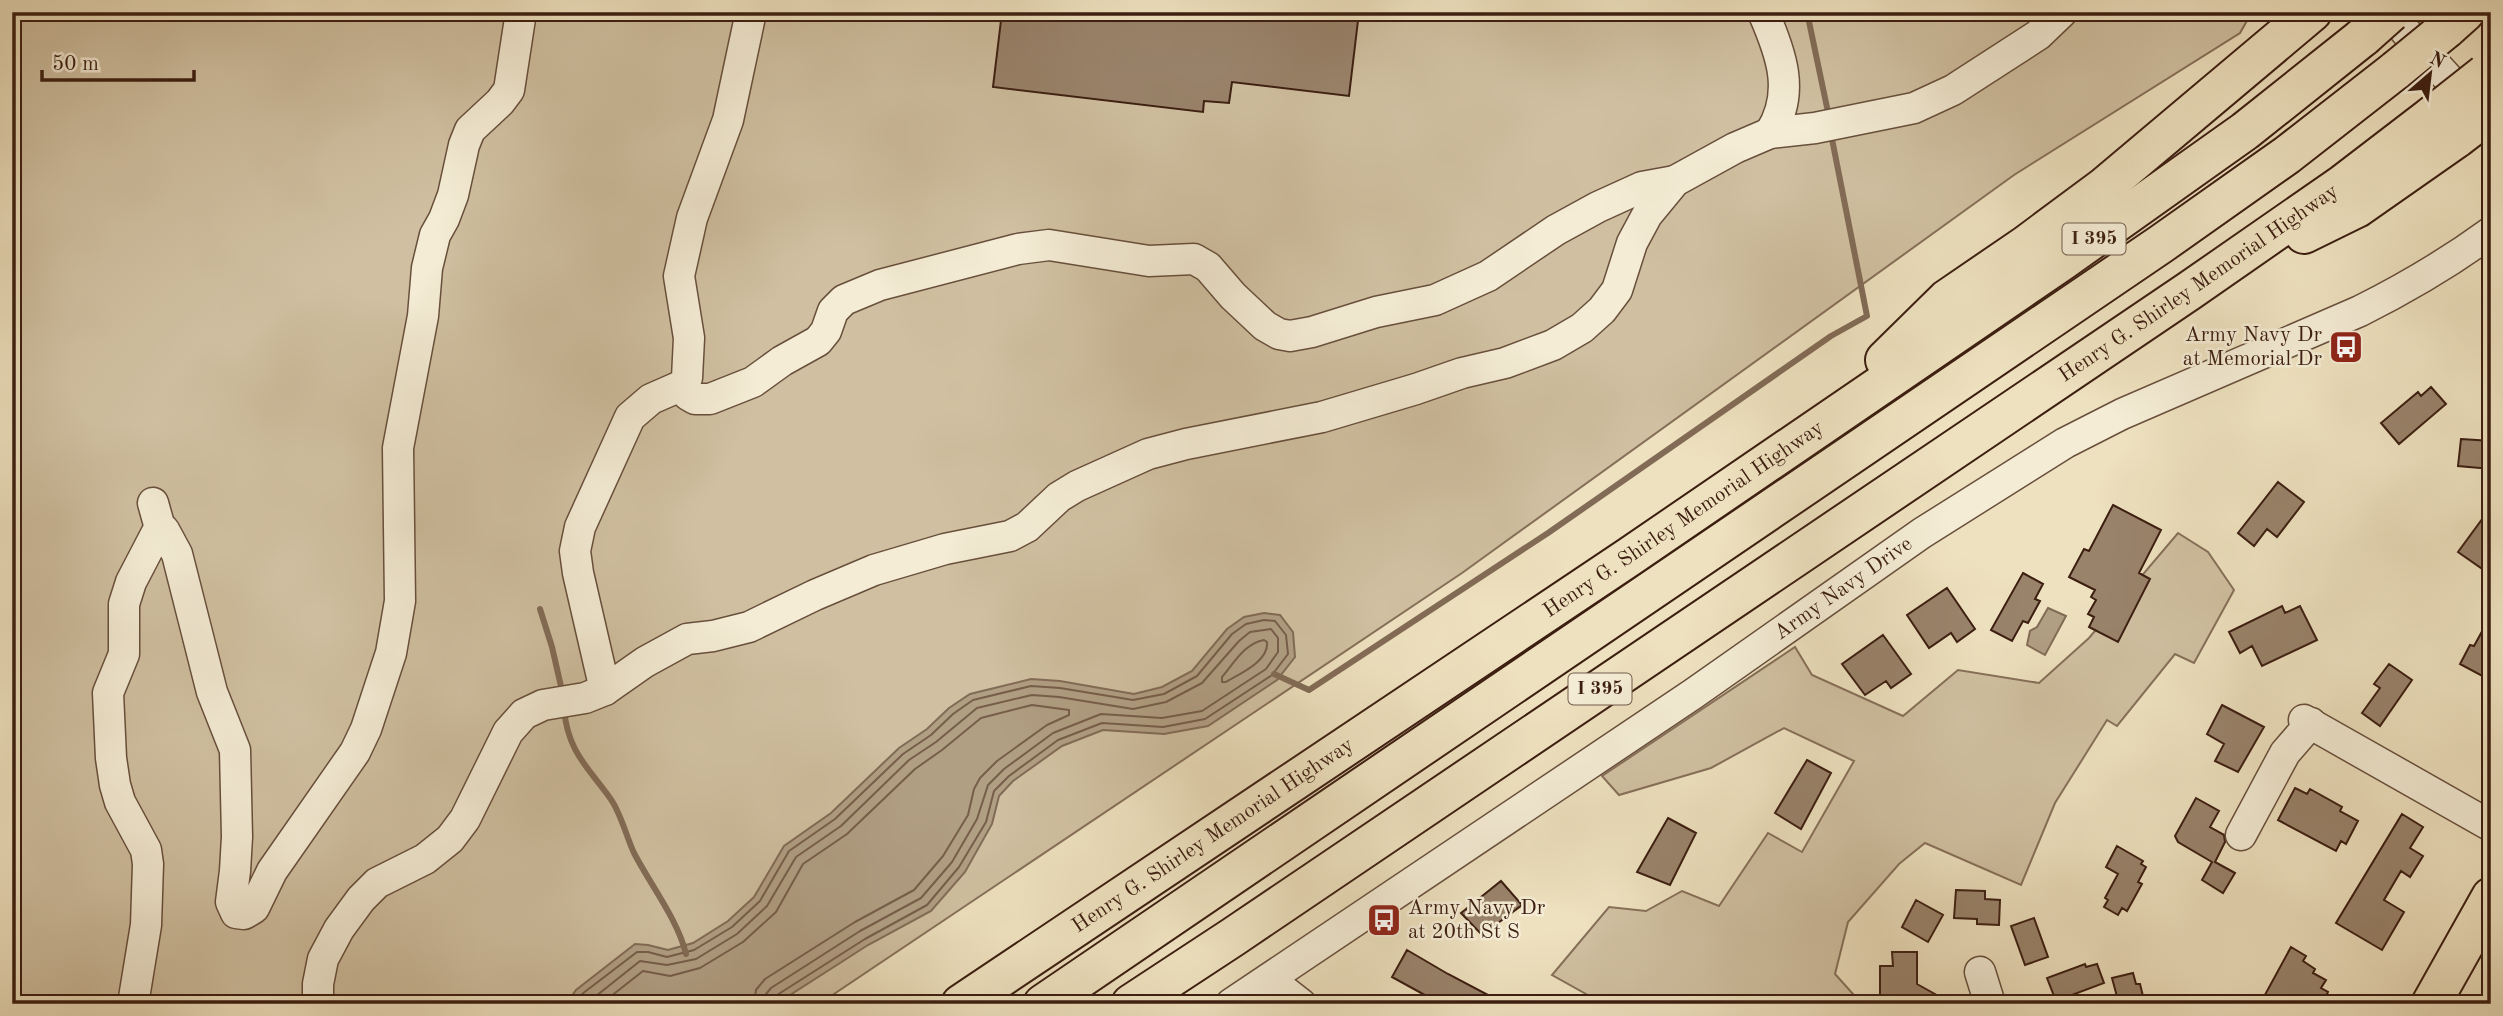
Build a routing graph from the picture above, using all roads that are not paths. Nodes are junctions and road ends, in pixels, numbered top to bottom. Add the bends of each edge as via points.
1 (521, 12) edge
2 (751, 12) edge
3 (1763, 12) edge
4 (2063, 12) edge
5 (2312, 12) edge
6 (2381, 20) edge
7 (2455, 20) edge
8 (2488, 71) edge
9 (2491, 112) edge
10 (2460, 126) edge
11 (1770, 133) junction
12 (1675, 181) junction
13 (2491, 232) edge
14 (683, 385) junction
15 (1816, 428) junction
16 (595, 694) junction
17 (2491, 826) edge
18 (2241, 835) dead end
19 (2491, 897) edge
20 (1980, 972) dead end
21 (1269, 979) junction
22 (134, 1004) edge
23 (318, 1004) edge
24 (961, 1004) edge
25 (1043, 1004) edge
26 (1131, 1004) edge
27 (1231, 1004) edge
28 (1301, 1004) edge
29 (1990, 1004) edge
30 (2431, 1004) edge

1 - 22 street via 509,90 471,130 464,145 453,195 435,235 427,268 423,316 398,448 400,601 391,653 355,752 272,871 254,908 244,914 236,913 230,902 237,837 235,750 212,692 177,554 157,516 131,582 124,604 124,654 107,694 115,785 146,850 148,864 146,925
2 - 14 street via 728,120 692,218 679,276 689,338
3 - 11 street via 1780,54 1786,94
4 - 11 street via 2038,36 1952,90 1914,108
5 - 15 main road via 2104,187 1947,299
6 - 10 street
6 - 15 main road, Henry G. Shirley Memorial Highway / I 395 via 2185,176
7 - 25 main road, bridge via 2287,155 2192,223
8 - 10 main road, Henry G. Shirley Memorial Highway / I 395, bridge
9 - 10 main road, bridge
10 - 26 main road, Henry G. Shirley Memorial Highway / I 395 via 2306,210
11 - 12 street
12 - 14 street via 1642,187 1598,207 1488,276 1435,300 1312,332 1290,336 1265,326 1208,267 1194,259 1149,261 1049,245 880,285 844,300 818,341 727,393 702,400 688,395
12 - 16 street via 1637,234 1617,290 1582,328 1553,345 1322,417 1148,454 1077,486 1010,536 886,566 749,627 687,639
13 - 21 street, Army Navy Drive via 2360,311 2065,443 1922,533 1693,694
14 - 16 street via 651,399 630,417 580,527 575,551
15 - 24 main road, Henry G. Shirley Memorial Highway / I 395
16 - 23 street via 543,705 524,714 508,732 465,819 450,839 425,859 377,883 339,929 323,958
17 - 18 street via 2307,721
19 - 30 main road
20 - 29 street
21 - 27 street, Army Navy Drive
21 - 28 street

